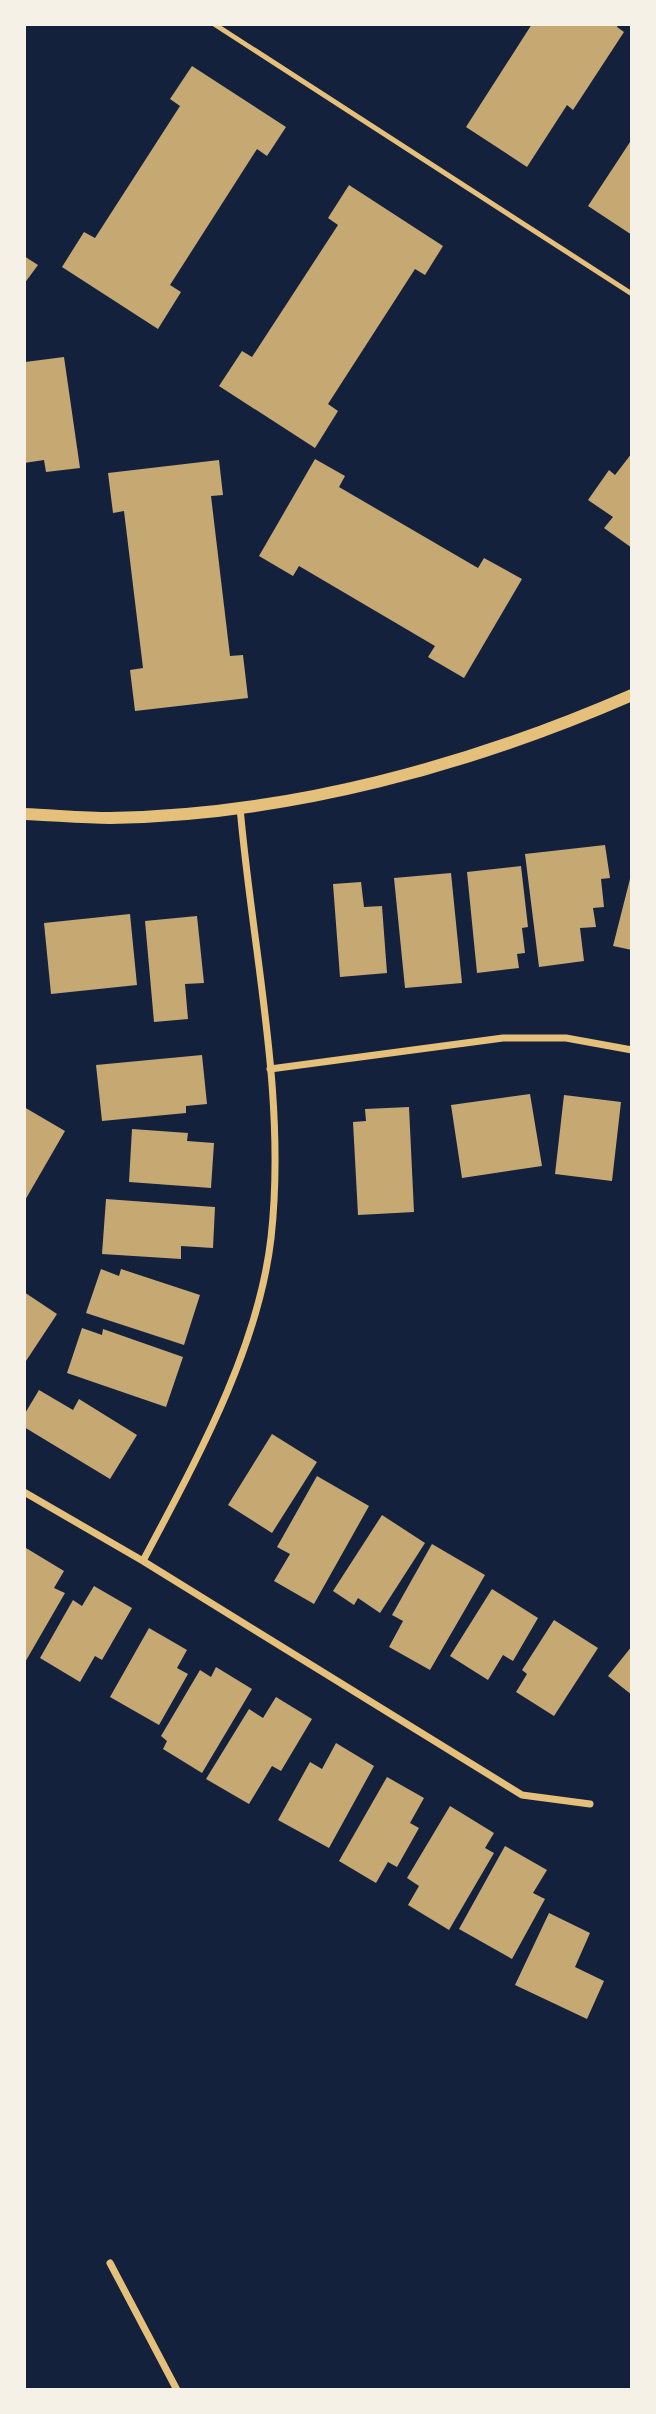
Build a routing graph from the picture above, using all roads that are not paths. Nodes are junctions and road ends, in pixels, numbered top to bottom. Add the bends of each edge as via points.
1 (215, 24) edge
2 (632, 294) edge
3 (632, 695) edge
4 (240, 807) junction
5 (24, 814) edge
6 (632, 1051) edge
7 (270, 1069) junction
8 (24, 1492) edge
9 (142, 1561) junction
10 (590, 1804) dead end
11 (110, 2263) dead end
12 (177, 2389) edge

1 - 2 lane
3 - 4 street via 555,729 387,780
4 - 5 street via 110,818
4 - 7 street
6 - 7 street via 566,1038 503,1038
7 - 9 street via 275,1142 271,1239 256,1307 204,1444
8 - 9 street
9 - 10 street via 522,1795
11 - 12 street

